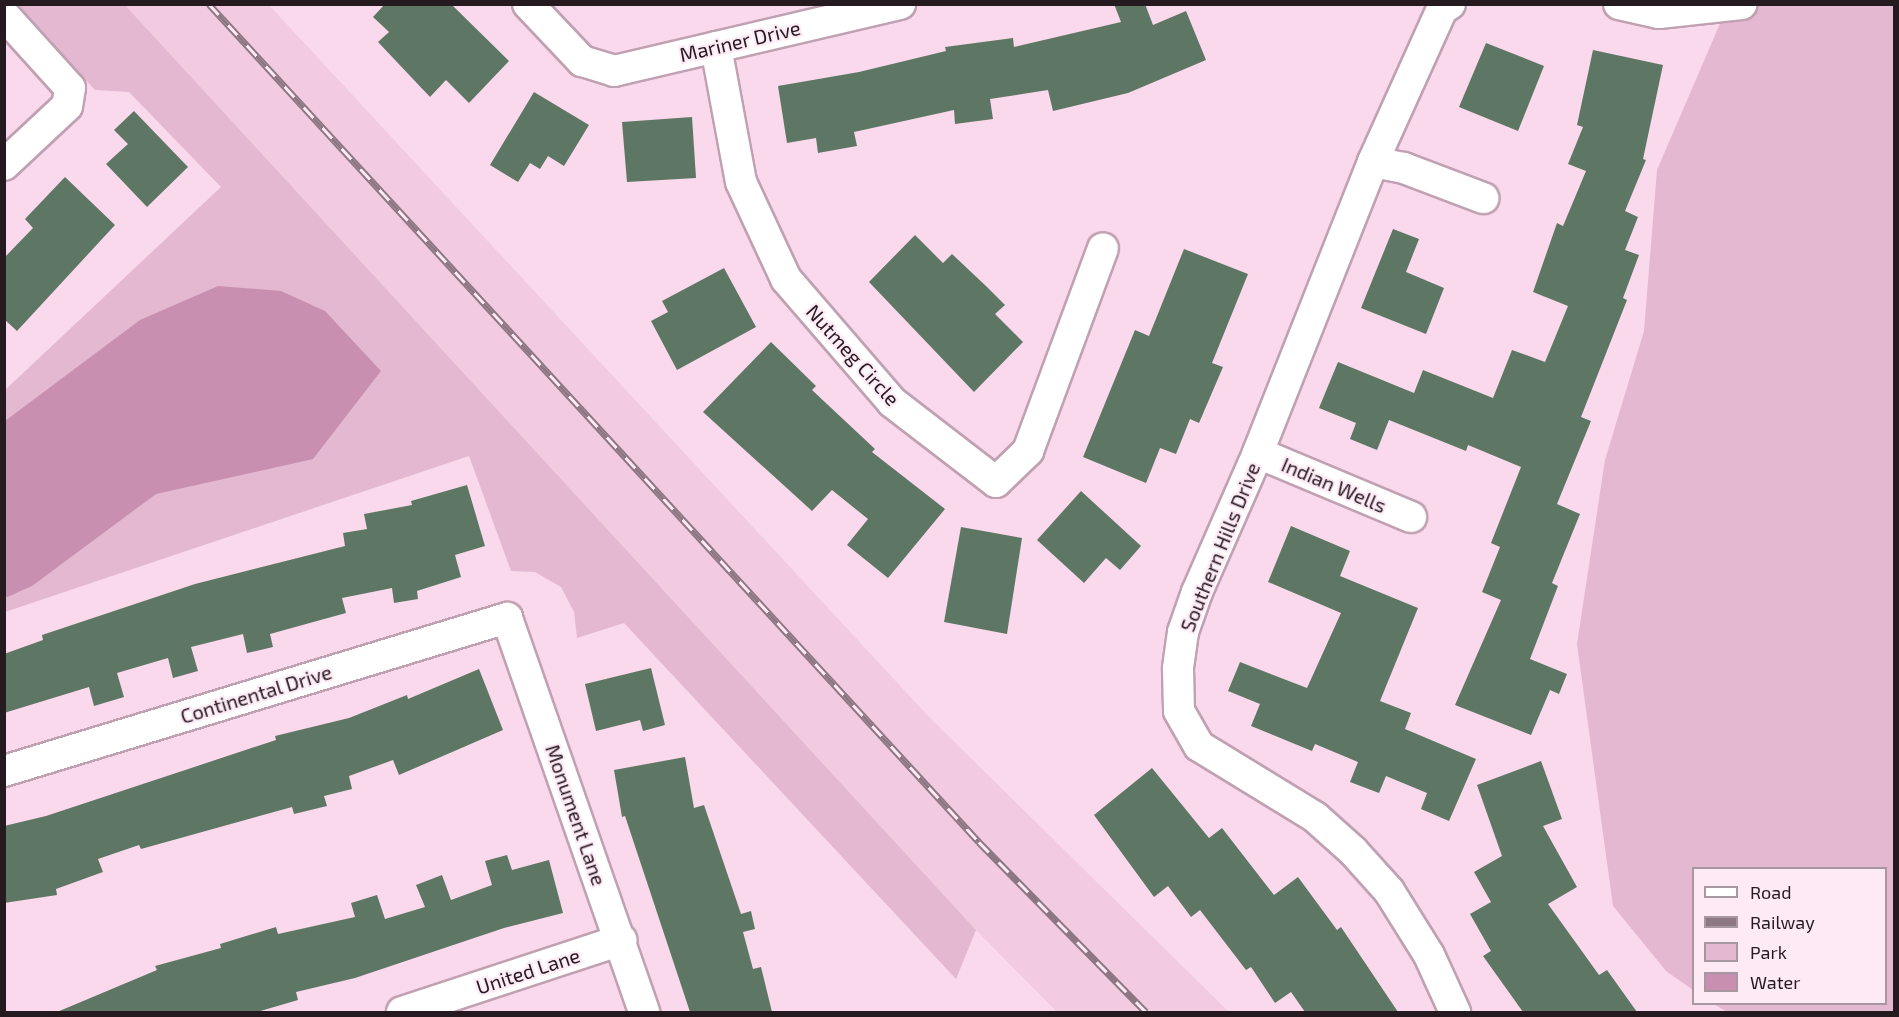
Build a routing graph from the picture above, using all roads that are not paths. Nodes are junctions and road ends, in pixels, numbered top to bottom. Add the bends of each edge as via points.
1 (528, 4) edge
2 (900, 4) edge
3 (1450, 4) edge
4 (1619, 4) edge
5 (1742, 4) edge
6 (4, 15) edge
7 (716, 47) junction
8 (1373, 162) junction
9 (4, 165) edge
10 (1483, 198) dead end
11 (1103, 248) dead end
12 (1258, 453) junction
13 (1411, 517) dead end
14 (507, 618) joint
15 (4, 771) edge
16 (621, 940) junction
17 (402, 1012) edge
18 (644, 1012) edge
19 (1455, 1012) edge

1 - 7 street, Mariner Drive via 582,61 614,71
2 - 7 street, Mariner Drive
3 - 8 street, Southern Hills Drive via 1442,9
4 - 5 street via 1659,13
6 - 9 street via 70,88 67,106
7 - 11 street, Nutmeg Circle via 741,182 786,279 892,402 996,482 1028,451
8 - 10 street via 1404,168
8 - 12 street, Southern Hills Drive
12 - 13 street, Indian Wells
12 - 19 street, Southern Hills Drive via 1183,632 1178,669 1179,711 1199,746 1315,817 1353,851 1394,900 1429,955
14 - 15 street, Continental Drive
14 - 16 street, Monument Lane
16 - 17 street, United Lane
16 - 18 street, Monument Lane

